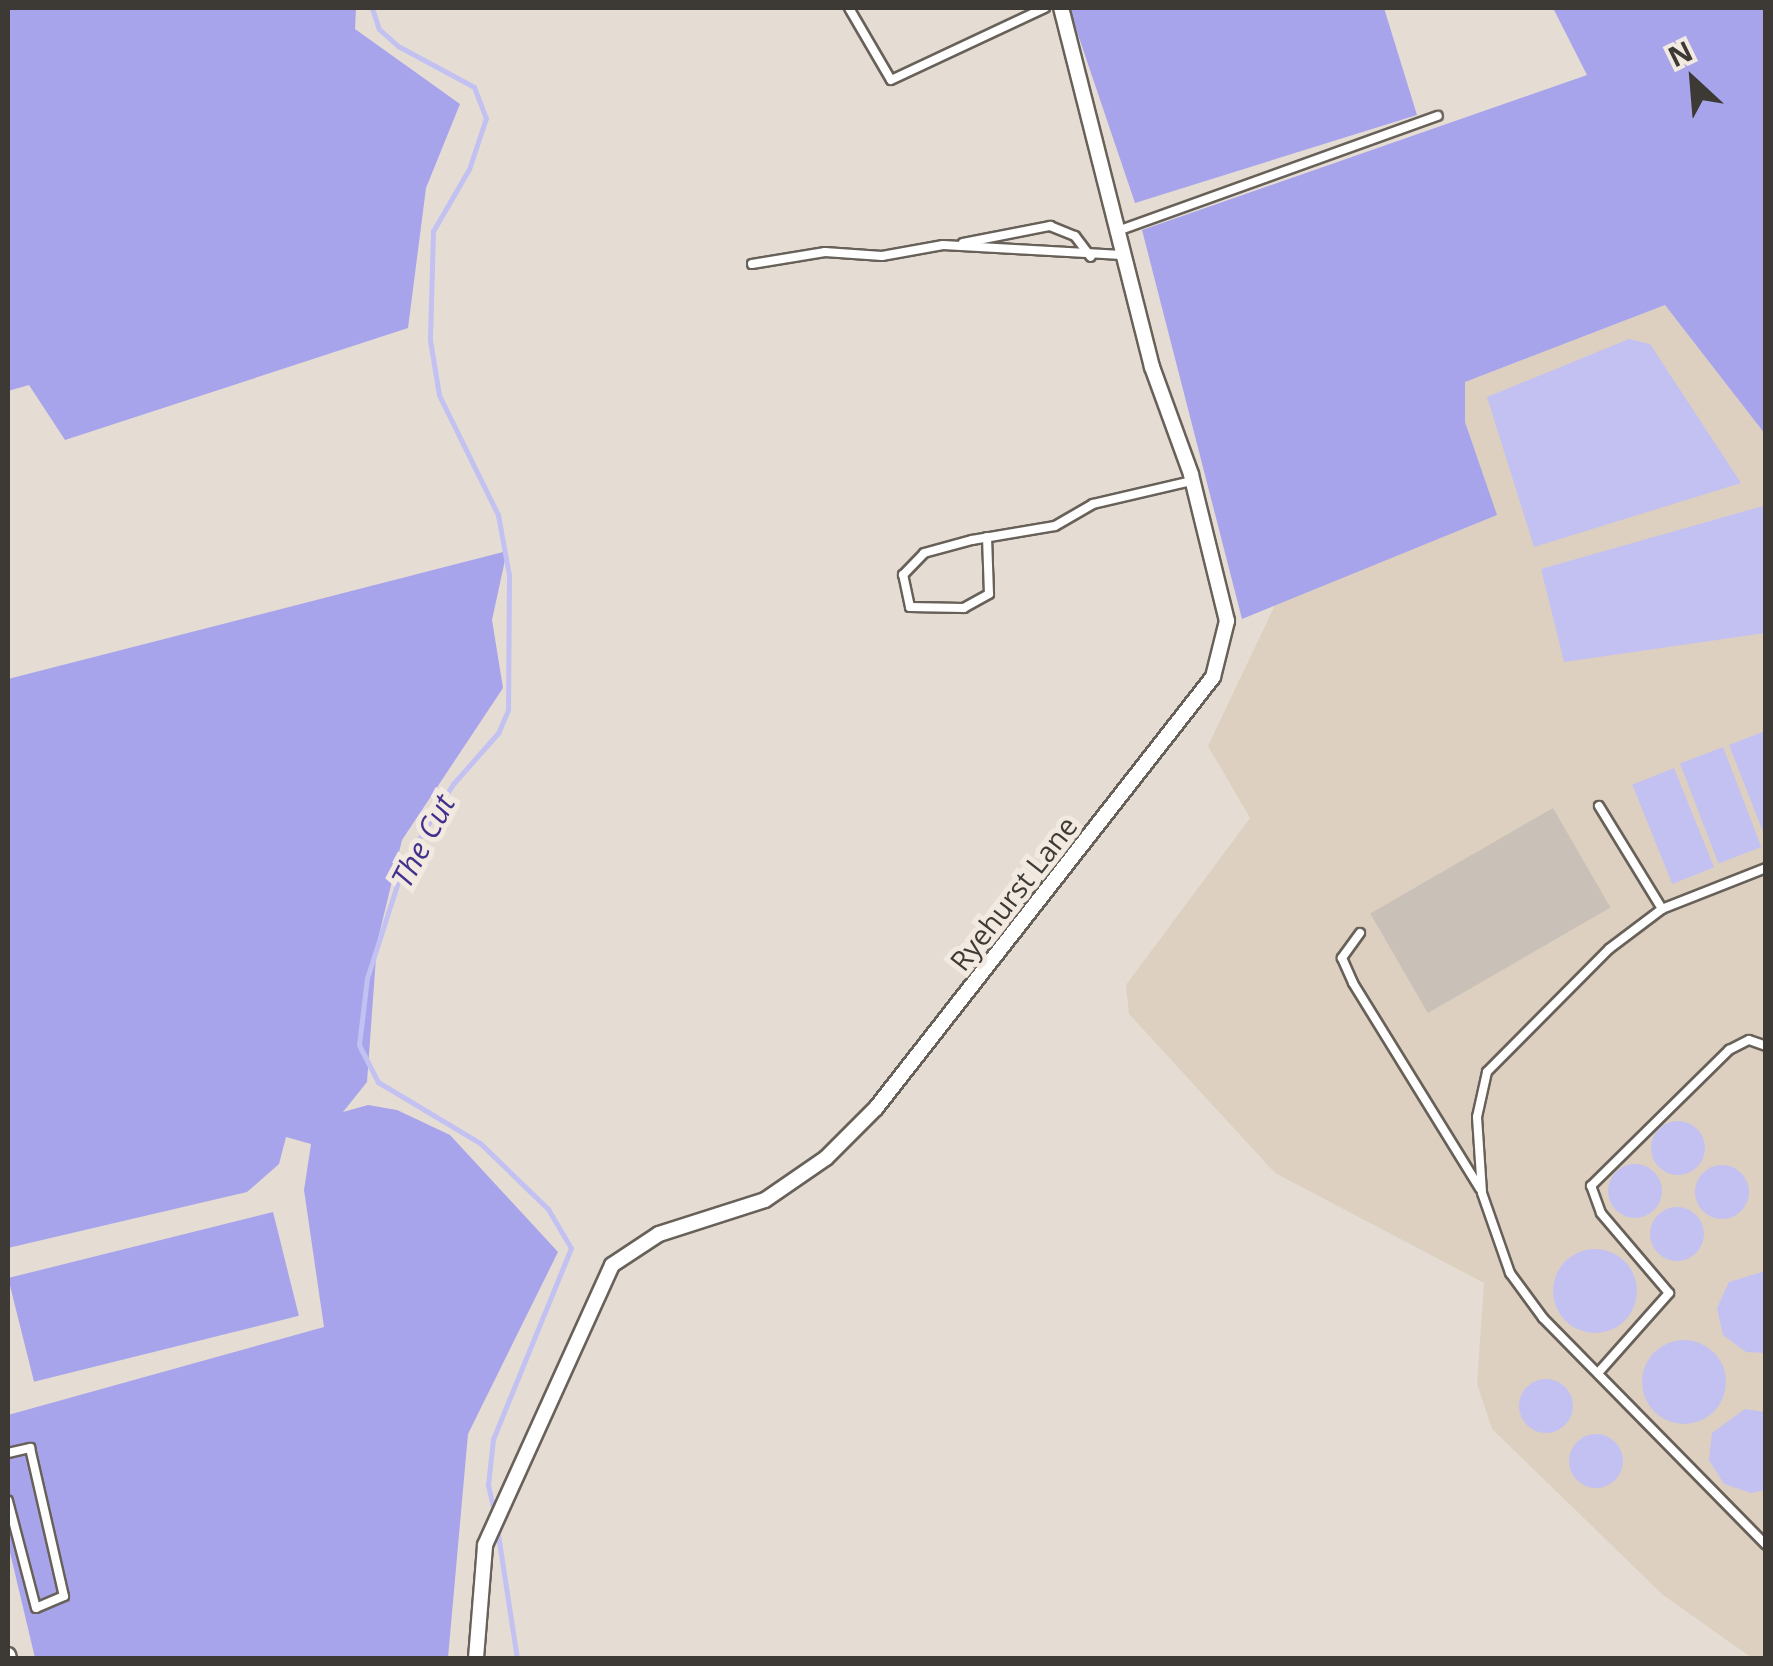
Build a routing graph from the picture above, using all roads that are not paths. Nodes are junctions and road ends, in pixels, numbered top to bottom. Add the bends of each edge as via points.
1 (849, 8) edge
2 (1046, 8) edge
3 (1061, 8) edge
4 (1438, 116) dead end
5 (1116, 232) junction
6 (954, 245) junction
7 (1122, 255) junction
8 (1091, 257) junction
9 (752, 264) dead end
10 (1192, 481) junction
11 (987, 538) junction
12 (1598, 806) dead end
13 (1766, 868) edge
14 (1662, 909) junction
15 (1360, 933) dead end
16 (1766, 1046) edge
17 (1482, 1192) junction
18 (1598, 1373) junction
19 (8, 1454) edge
20 (8, 1501) edge
21 (1766, 1544) edge
22 (476, 1658) edge

1 - 2 lane via 890,80
3 - 5 street, Ryehurst Lane
4 - 5 lane
5 - 7 street, Ryehurst Lane
6 - 8 lane
6 - 8 lane via 1050,226 1075,236
6 - 9 lane via 882,256 825,252
7 - 8 lane
7 - 10 street, Ryehurst Lane via 1160,395
10 - 11 lane via 1093,504 1054,526
10 - 22 street, Ryehurst Lane via 1227,621 1213,677 876,1108 826,1158 764,1200 659,1234 612,1265 487,1540
11 - 11 lane via 909,562 902,584 910,606 964,608 989,594 994,582
12 - 14 lane
13 - 14 lane
14 - 17 lane via 1609,948 1487,1072 1477,1118
15 - 17 lane via 1342,958 1353,984
16 - 18 lane via 1748,1040 1728,1050 1591,1186 1601,1214 1669,1293
17 - 18 lane via 1510,1273
18 - 21 lane
19 - 20 lane via 30,1448 64,1596 36,1608

